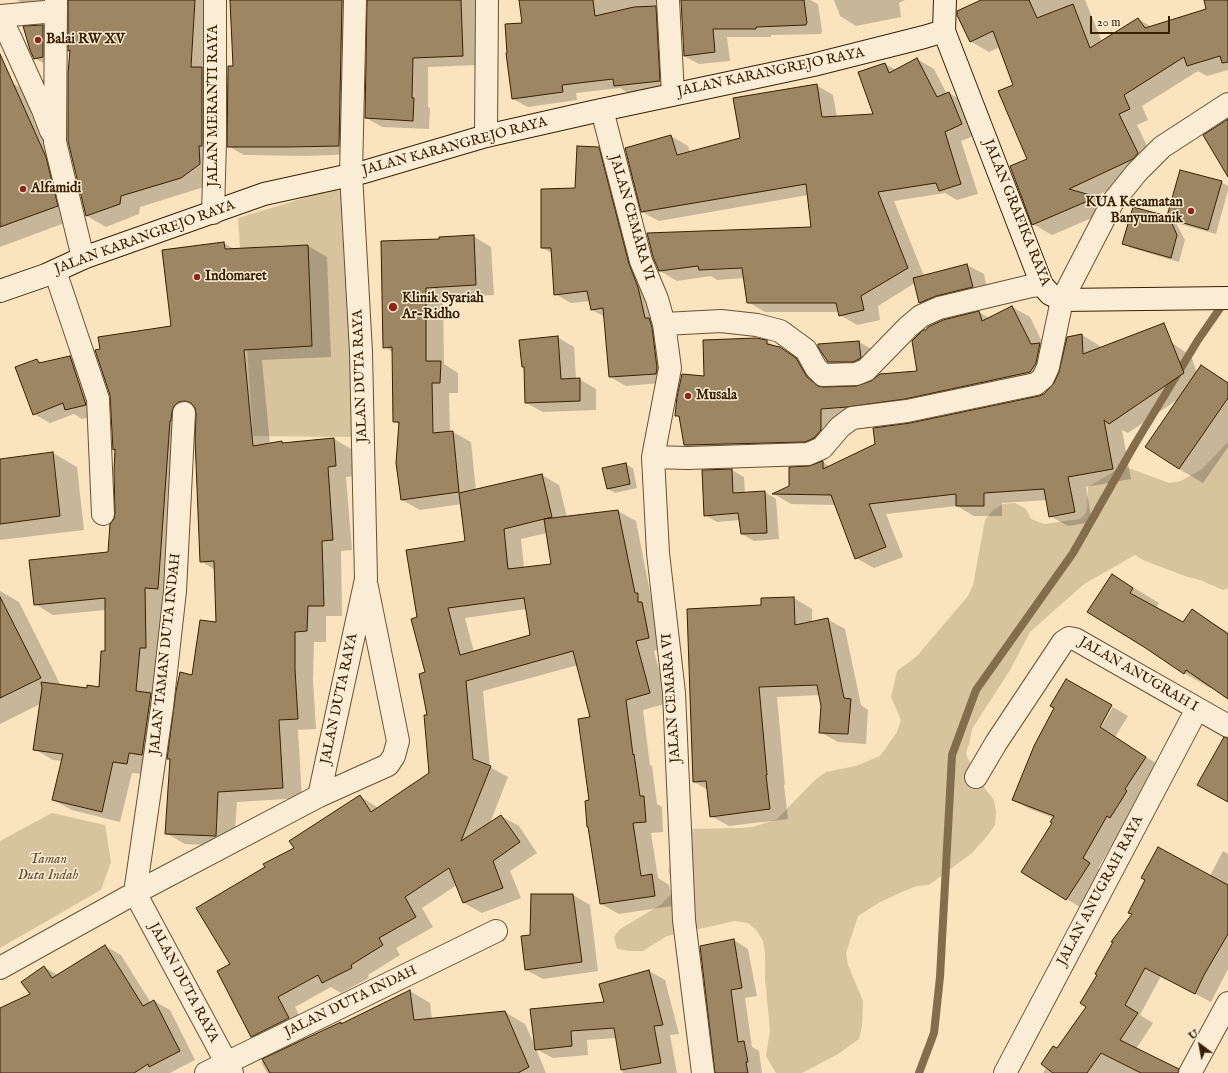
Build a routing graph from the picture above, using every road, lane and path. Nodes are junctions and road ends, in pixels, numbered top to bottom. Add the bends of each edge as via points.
1 (214, 0) edge
2 (355, 0) edge
3 (487, 0) edge
4 (668, 0) edge
5 (945, 0) edge
6 (56, 5) edge
7 (0, 17) edge
8 (944, 31) junction
9 (673, 94) junction
10 (1228, 104) edge
11 (602, 110) junction
12 (486, 136) junction
13 (55, 142) junction
14 (352, 174) junction
15 (213, 213) junction
16 (84, 258) junction
17 (55, 271) junction
18 (1042, 285) junction
19 (0, 291) edge
20 (1228, 298) edge
21 (1062, 300) junction
22 (664, 324) junction
23 (184, 413) dead end
24 (653, 457) junction
25 (103, 514) dead end
26 (366, 579) junction
27 (1197, 709) junction
28 (1228, 726) edge
29 (976, 777) dead end
30 (319, 796) junction
31 (135, 893) junction
32 (496, 931) dead end
33 (0, 968) edge
34 (1228, 1003) edge
35 (230, 1068) edge
36 (206, 1073) edge
37 (703, 1073) edge
38 (1005, 1073) edge
39 (1190, 1073) edge

1 - 15 street, JALAN MERANTI RAYA
2 - 14 street, JALAN DUTA RAYA
3 - 12 street
4 - 9 street
5 - 8 street
6 - 7 street
6 - 13 street
7 - 13 street
8 - 9 street, JALAN KARANGREJO RAYA via 813,65
8 - 18 street, JALAN GRAFIKA RAYA
9 - 11 street, JALAN KARANGREJO RAYA
10 - 21 street via 1162,147 1137,172 1112,203
11 - 12 street, JALAN KARANGREJO RAYA
11 - 22 street, JALAN CEMARA VI via 641,261
12 - 14 street, JALAN KARANGREJO RAYA
13 - 16 street
14 - 15 street, JALAN KARANGREJO RAYA via 264,194
14 - 26 street, JALAN DUTA RAYA via 361,352
15 - 16 street, JALAN KARANGREJO RAYA
16 - 17 street, JALAN KARANGREJO RAYA
17 - 19 street, JALAN KARANGREJO RAYA
17 - 25 street via 98,399
18 - 21 street, JALAN GRAFIKA RAYA via 1050,294
18 - 22 street via 939,308 921,316 866,370 856,374 823,375 806,350 780,331 757,325 721,321
20 - 21 street, JALAN GRAFIKA RAYA
21 - 24 street via 1048,367 1043,378 1036,384 907,411 852,418 840,427 822,448 808,454
22 - 24 street, JALAN CEMARA VI via 670,368
23 - 31 street, JALAN TAMAN DUTA INDAH via 175,591 162,707
24 - 37 street, JALAN CEMARA VI via 658,553 674,693 684,920
26 - 30 street, JALAN DUTA RAYA
26 - 30 street, JALAN DUTA RAYA via 398,741 394,756 388,765
27 - 28 street, JALAN ANUGRAH I
27 - 29 street, JALAN ANUGRAH I via 1075,639 1069,638 1063,642
27 - 38 street, JALAN ANUGRAH RAYA
30 - 31 street, JALAN DUTA RAYA
31 - 33 street, JALAN DUTA RAYA
31 - 35 street, JALAN DUTA RAYA
32 - 35 street, JALAN DUTA INDAH
34 - 39 street
35 - 36 street, JALAN DUTA INDAH

